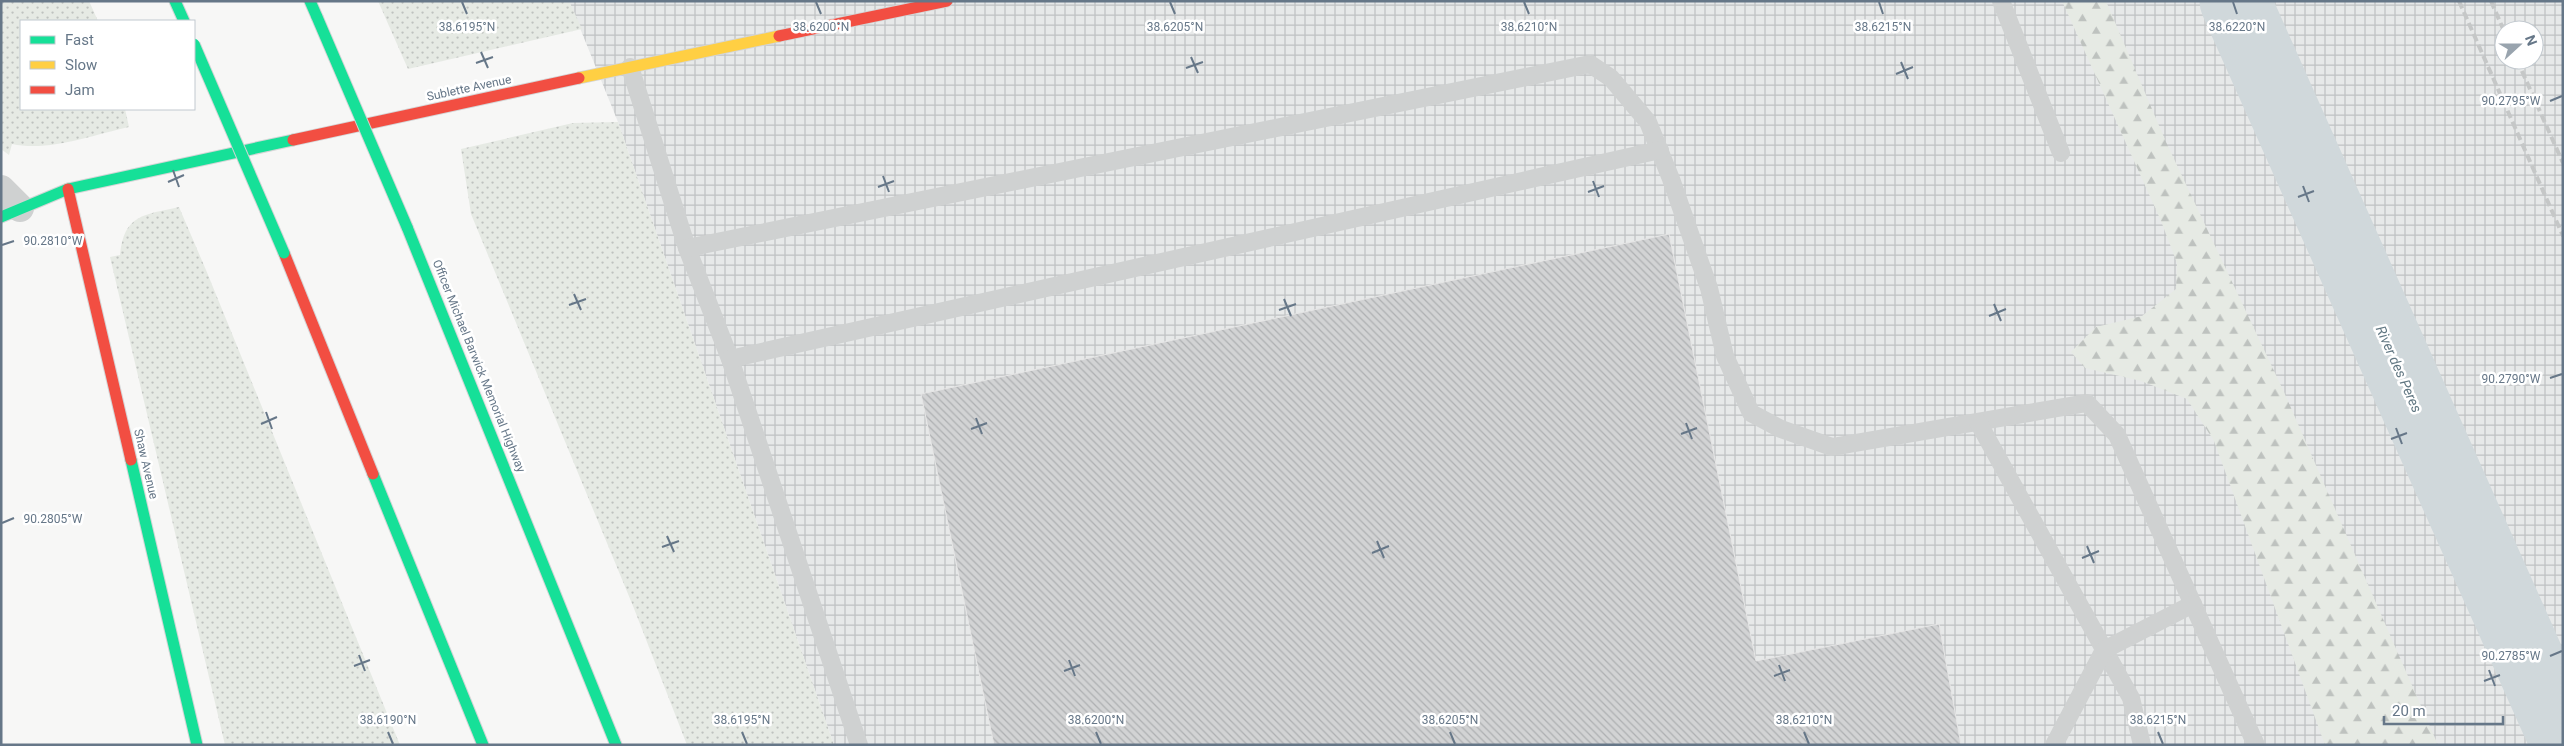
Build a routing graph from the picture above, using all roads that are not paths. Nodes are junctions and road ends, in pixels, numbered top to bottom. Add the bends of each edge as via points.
1 (175, 1) edge
2 (310, 1) edge
3 (947, 1) edge
4 (2001, 1) edge
5 (184, 20) edge
6 (195, 46) edge
7 (630, 67) junction
8 (1660, 150) junction
9 (2061, 153) dead end
10 (68, 189) junction
11 (7, 205) edge
12 (687, 248) junction
13 (730, 359) junction
14 (1978, 422) junction
15 (2193, 604) junction
16 (2104, 650) junction
17 (197, 745) edge
18 (483, 745) edge
19 (616, 745) edge
20 (860, 745) edge
21 (2054, 745) edge
22 (2142, 745) edge
23 (2256, 745) edge

1 - 5 main road
2 - 19 main road, Officer Michael Barwick Memorial Highway, bridge via 407,227
3 - 7 main road, Sublette Avenue
4 - 9 lane
6 - 18 main road, bridge via 284,253
7 - 10 main road, Sublette Avenue
7 - 12 lane
8 - 12 lane via 1648,122 1611,78 1590,64
8 - 13 lane
8 - 14 lane via 1709,288 1726,356 1751,413 1781,429 1832,447
10 - 11 main road, Sublette Avenue
10 - 17 main road, Shaw Avenue
12 - 13 lane
13 - 20 lane
14 - 15 lane via 2088,403 2117,435
14 - 16 lane
15 - 16 lane
15 - 23 lane
16 - 21 lane
16 - 22 lane via 2131,698

